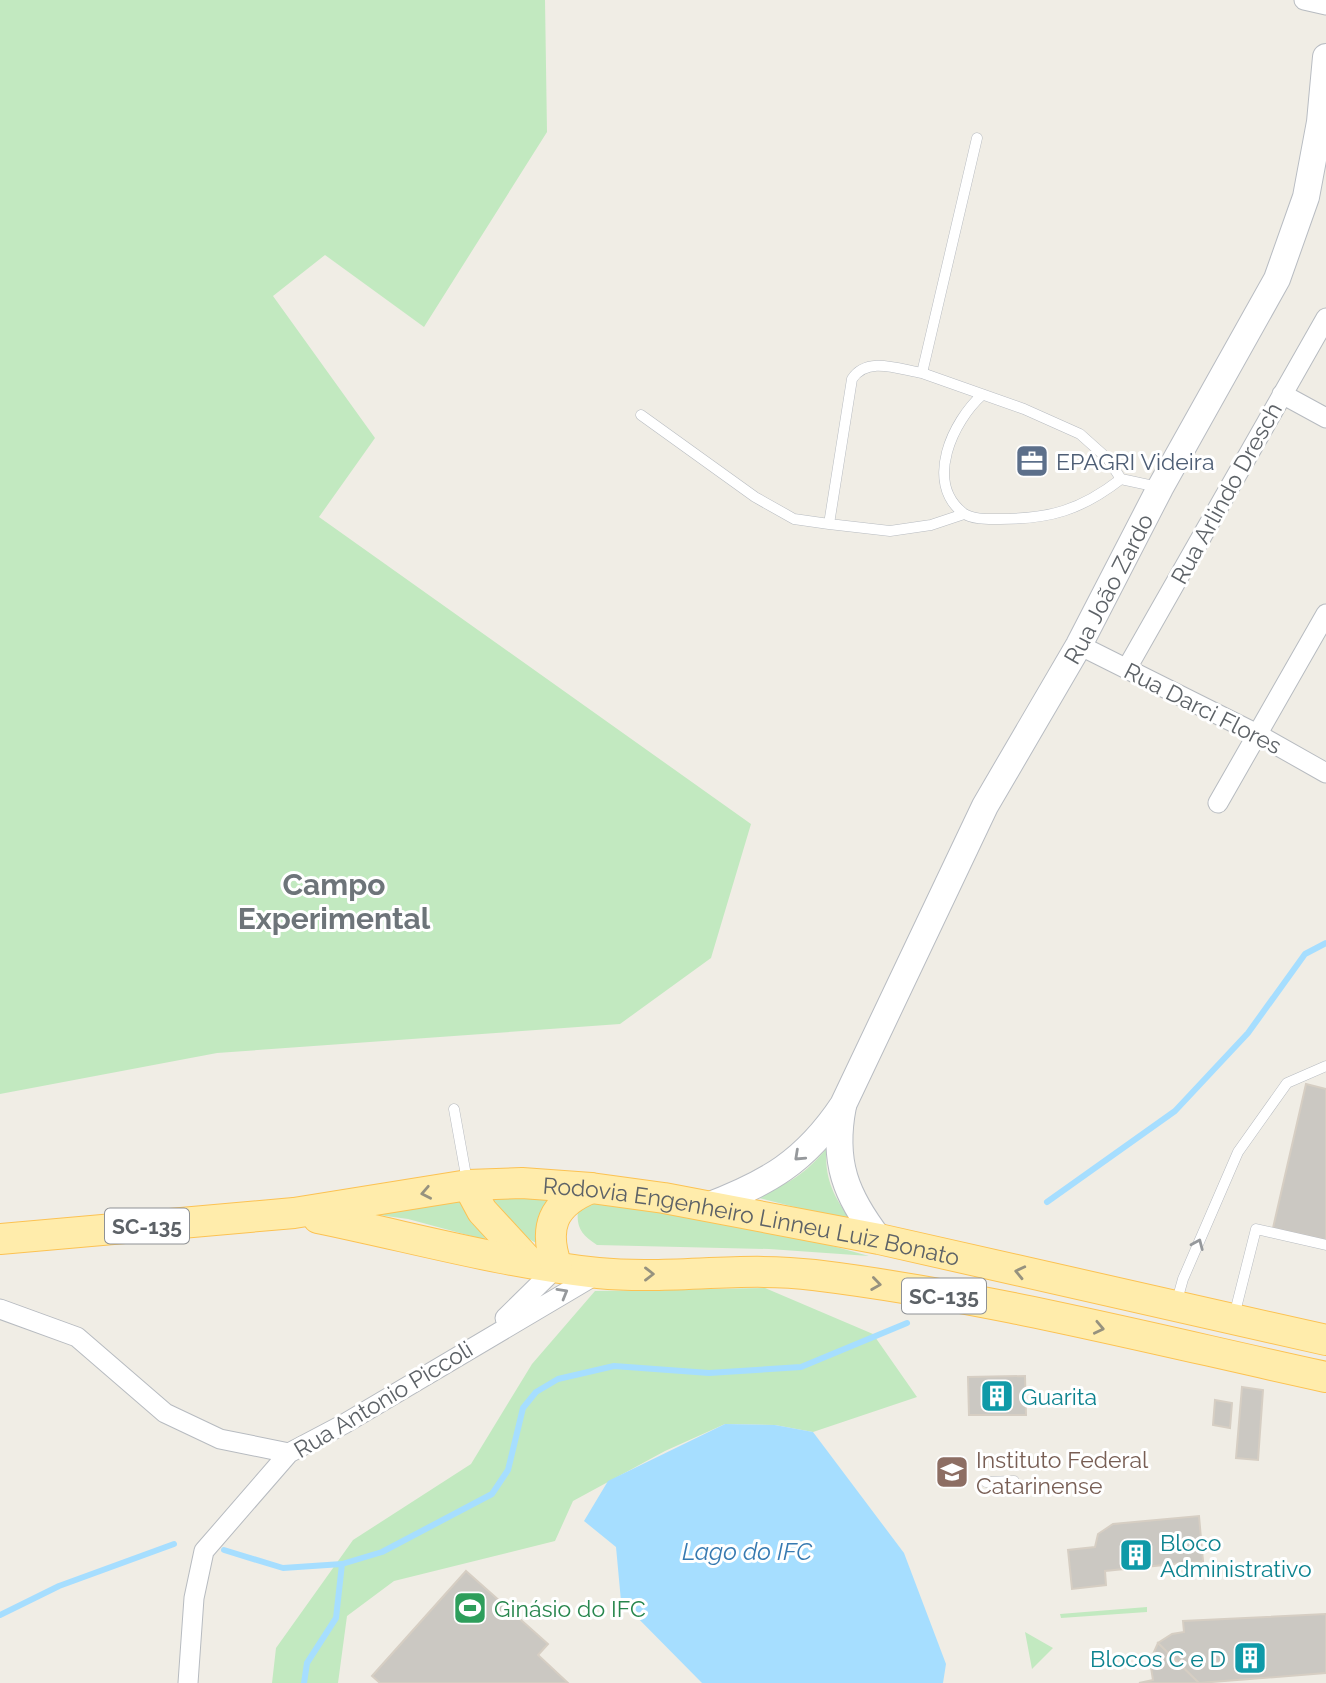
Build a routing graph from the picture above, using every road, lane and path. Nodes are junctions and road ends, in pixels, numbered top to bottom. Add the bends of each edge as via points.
1 (1304, 0) edge
2 (1326, 5) edge
3 (1326, 57) edge
4 (977, 138) dead end
5 (1326, 318) edge
6 (922, 373) junction
7 (1282, 394) junction
8 (982, 395) junction
9 (641, 415) dead end
10 (1326, 418) edge
11 (1121, 479) junction
12 (1160, 488) junction
13 (964, 514) junction
14 (829, 524) junction
15 (1326, 614) edge
16 (1079, 645) junction
17 (1127, 668) junction
18 (1257, 734) junction
19 (1326, 774) edge
20 (1218, 803) dead end
21 (1326, 1066) edge
22 (843, 1105) junction
23 (454, 1109) dead end
24 (468, 1185) junction
25 (591, 1188) junction
26 (705, 1207) junction
27 (294, 1213) junction
28 (0, 1239) edge
29 (879, 1239) junction
30 (1326, 1245) edge
31 (543, 1265) junction
32 (599, 1273) junction
33 (1174, 1308) junction
34 (0, 1309) edge
35 (1233, 1320) junction
36 (484, 1339) junction
37 (1326, 1340) edge
38 (1326, 1377) edge
39 (289, 1453) junction
40 (1014, 1481) dead end
41 (986, 1482) dead end
42 (188, 1683) edge

1 - 2 street
3 - 12 main road, Rua João Zardo via 1306,197 1277,279
4 - 6 lane
5 - 7 street, Rua Arlindo Dresch
6 - 8 lane
6 - 14 lane via 868,365 858,369 852,379
7 - 10 street
7 - 17 street, Rua Arlindo Dresch
8 - 11 lane via 1080,434 1108,459
8 - 13 lane via 964,411 946,448 947,491
9 - 14 lane via 755,497 794,519
11 - 12 lane
11 - 13 lane via 1078,506 1040,519 981,519
12 - 16 main road, Rua João Zardo
13 - 14 lane via 890,531
15 - 18 street
16 - 17 street, Rua Darci Flores
16 - 22 main road, Rua João Zardo via 985,806
17 - 18 street, Rua Darci Flores
18 - 19 street, Rua Darci Flores
18 - 20 street
33 -> 21 lane via 1238,1152 1287,1083
22 -> 26 main road, Rua João Zardo via 795,1162 753,1189
22 - 29 main road, Rua João Zardo via 841,1169 855,1207
23 - 24 lane
24 - 25 main road, Rodovia Engenheiro Linneu Luiz Bonato / SC-135
24 -> 27 main road, Rodovia Engenheiro Linneu Luiz Bonato / SC-135
24 - 31 main road via 482,1212
25 - 26 main road, Rodovia Engenheiro Linneu Luiz Bonato / SC-135
25 - 31 main road via 558,1210
26 - 29 main road, Rodovia Engenheiro Linneu Luiz Bonato / SC-135
27 - 28 main road, Rodovia Engenheiro Linneu Luiz Bonato / SC-135
27 - 31 main road, Rodovia Engenheiro Linneu Luiz Bonato / SC-135
33 -> 29 main road, Rodovia Engenheiro Linneu Luiz Bonato / SC-135
30 - 35 lane via 1256,1229
31 - 32 main road, Rodovia Engenheiro Linneu Luiz Bonato / SC-135
31 - 36 street
36 -> 32 street
32 -> 38 main road, Rodovia Engenheiro Linneu Luiz Bonato / SC-135 via 746,1271 906,1288
33 - 35 main road, Rodovia Engenheiro Linneu Luiz Bonato / SC-135
34 - 39 street via 77,1337 165,1413 220,1439
35 - 37 main road, Rodovia Engenheiro Linneu Luiz Bonato / SC-135
36 - 39 street, Rua Antonio Piccoli
39 - 42 street, Rua Antonio Piccoli via 204,1551 194,1598
40 - 41 lane

